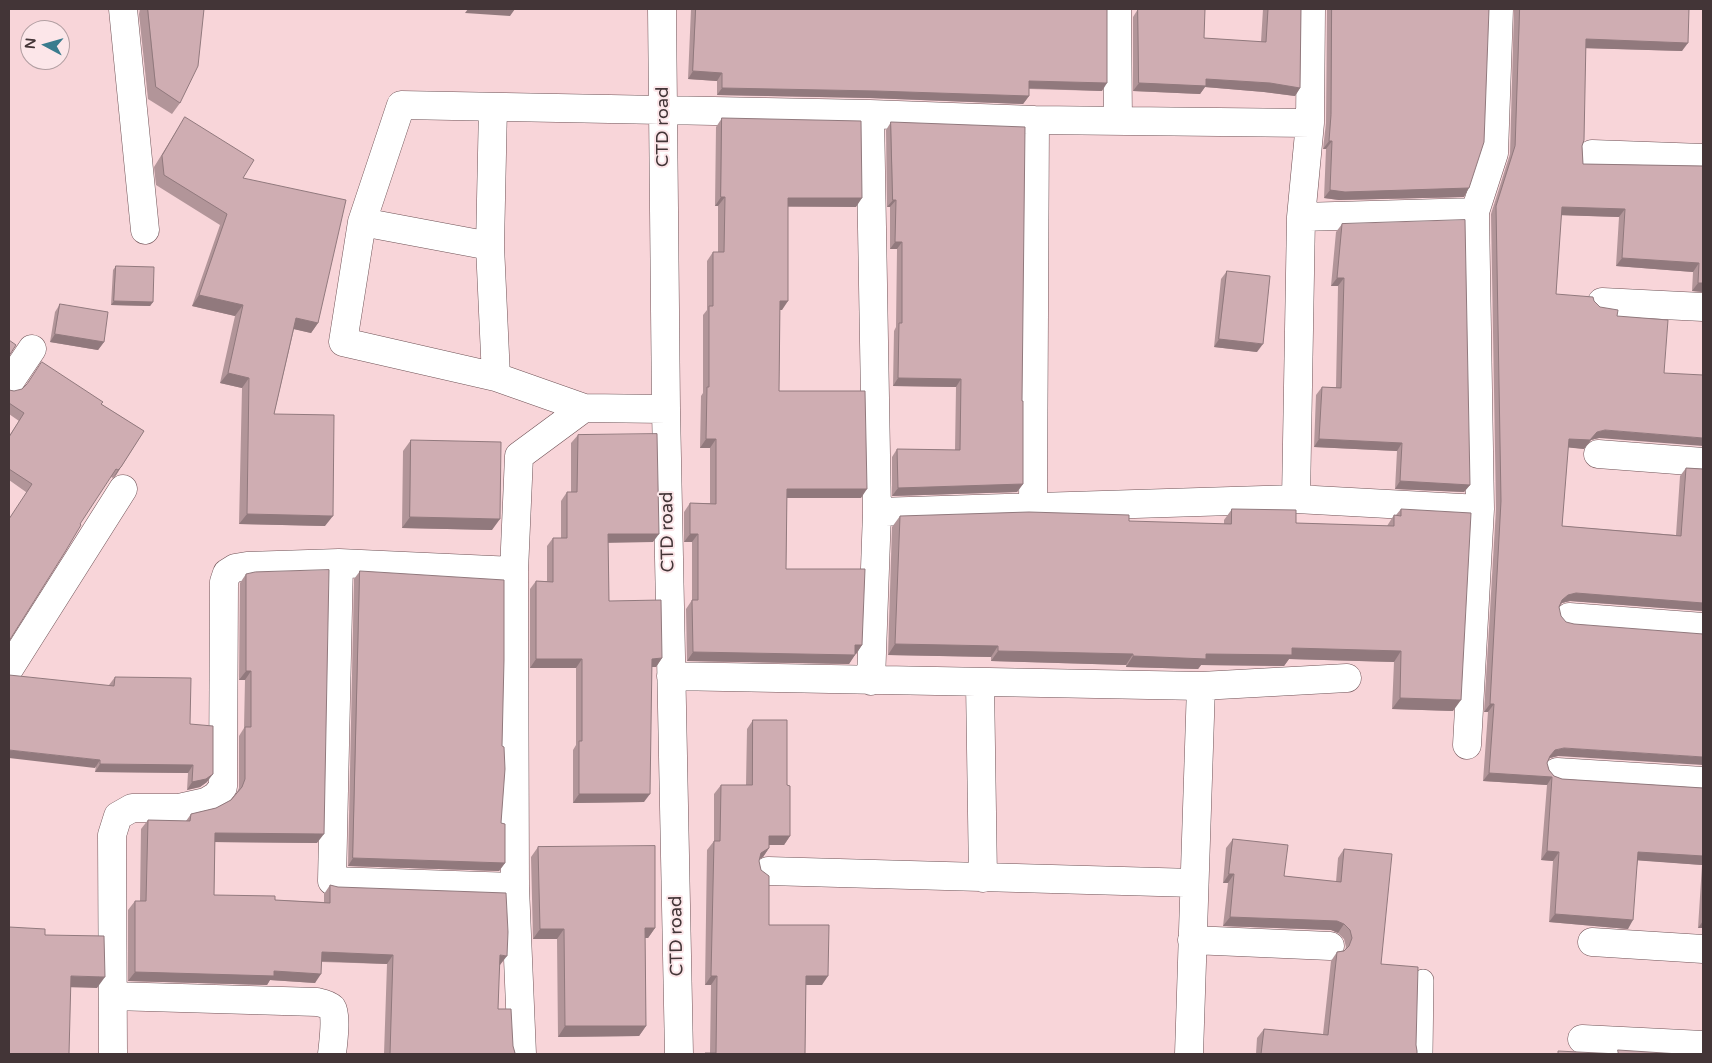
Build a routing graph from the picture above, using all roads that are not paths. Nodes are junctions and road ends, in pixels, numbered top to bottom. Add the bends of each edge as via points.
1 (123, 9) edge
2 (662, 9) edge
3 (1117, 9) edge
4 (1311, 9) edge
5 (1499, 9) edge
6 (493, 107) junction
7 (662, 111) junction
8 (870, 114) junction
9 (1035, 120) junction
10 (1118, 121) junction
11 (1310, 123) junction
12 (1592, 154) dead end
13 (1703, 158) edge
14 (1475, 212) junction
15 (1301, 217) junction
16 (362, 222) junction
17 (145, 230) dead end
18 (490, 246) junction
19 (1602, 302) dead end
20 (1703, 307) edge
21 (32, 349) dead end
22 (496, 377) junction
23 (9, 383) edge
24 (584, 408) junction
25 (666, 410) junction
26 (1598, 454) dead end
27 (1703, 462) edge
28 (123, 489) dead end
29 (1296, 499) junction
30 (1034, 506) junction
31 (1480, 509) junction
32 (877, 512) junction
33 (339, 563) junction
34 (514, 571) junction
35 (1569, 617) dead end
36 (1703, 627) edge
37 (9, 669) edge
38 (671, 676) junction
39 (1346, 678) dead end
40 (871, 681) junction
41 (980, 683) junction
42 (1201, 686) junction
43 (1467, 745) dead end
44 (1557, 772) dead end
45 (1703, 781) edge
46 (768, 871) dead end
47 (983, 878) junction
48 (1194, 883) junction
49 (515, 888) junction
50 (1192, 940) junction
51 (1592, 942) dead end
52 (1330, 946) dead end
53 (1703, 949) edge
54 (1424, 980) dead end
55 (113, 996) junction
56 (1582, 1039) dead end
57 (1703, 1045) edge
58 (113, 1054) edge
59 (332, 1054) edge
60 (522, 1054) edge
61 (679, 1054) edge
62 (1189, 1054) edge
63 (1422, 1054) edge

1 - 17 street
2 - 7 street, CTD road
3 - 10 street
4 - 11 street
5 - 14 street via 1494,153
6 - 7 street
6 - 16 street via 401,104
6 - 18 street
7 - 8 street
7 - 25 street, CTD road
8 - 9 street
8 - 32 street
9 - 10 street
9 - 30 street
10 - 11 street
11 - 15 street
12 - 13 street
14 - 15 street
14 - 31 street
15 - 29 street
16 - 18 street
16 - 22 street via 343,342
18 - 22 street
19 - 20 street
21 - 23 street
22 - 24 street
24 - 25 street
24 - 34 street via 519,456
25 - 38 street, CTD road
26 - 27 street
28 - 37 street
29 - 30 street
29 - 31 street
30 - 32 street
31 - 43 street
32 - 40 street
33 - 34 street
33 - 49 street via 332,881
33 - 55 street via 247,566 227,573 224,582 223,787 206,802 179,808 132,808 118,816 112,835
34 - 49 street
35 - 36 street
38 - 40 street
38 - 61 street, CTD road
39 - 42 street
40 - 41 street
41 - 42 street
41 - 47 street
42 - 48 street
44 - 45 street
46 - 47 street
47 - 48 street
48 - 50 street
49 - 60 street
50 - 52 street
50 - 62 street
51 - 53 street
54 - 63 lane
55 - 58 street
55 - 59 street via 325,1004 332,1008 334,1014
56 - 57 street

